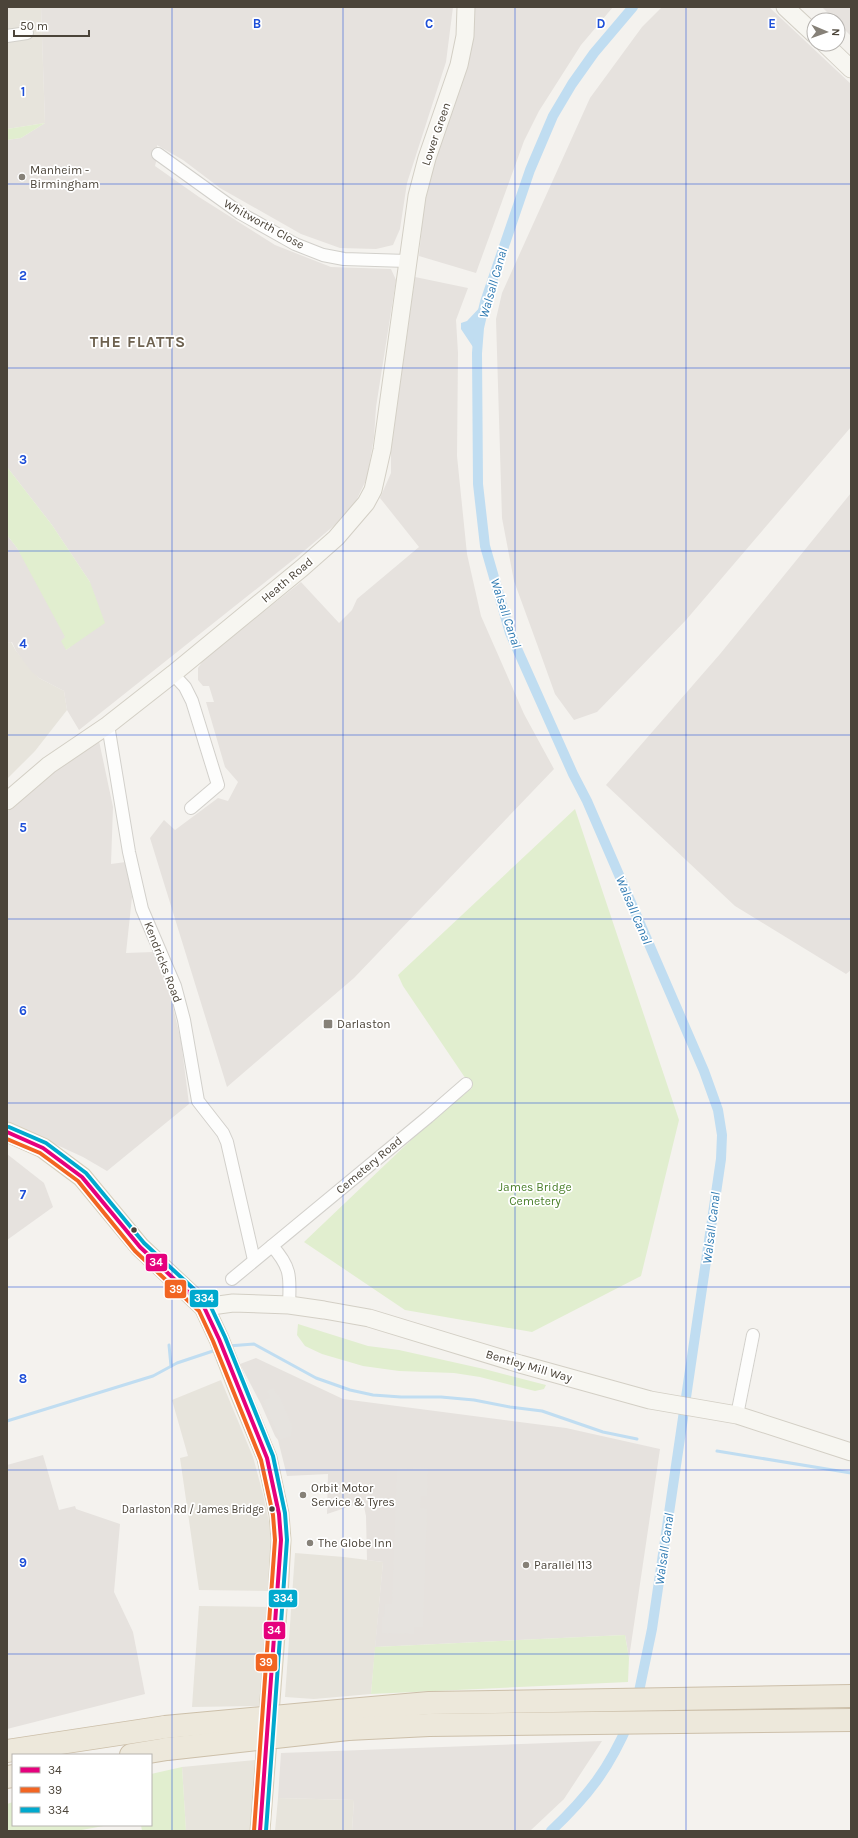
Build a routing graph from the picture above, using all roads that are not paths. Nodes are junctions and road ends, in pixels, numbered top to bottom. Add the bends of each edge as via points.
1 (466, 7) edge
2 (786, 7) edge
3 (806, 26) edge
4 (27, 33) dead end
5 (7, 36) edge
6 (833, 52) edge
7 (851, 69) edge
8 (158, 154) dead end
9 (407, 261) junction
10 (173, 674) junction
11 (108, 725) junction
12 (7, 801) edge
13 (191, 808) dead end
14 (466, 1084) dead end
15 (7, 1132) edge
16 (272, 1246) junction
17 (254, 1260) junction
18 (232, 1279) dead end
19 (289, 1305) junction
20 (204, 1307) junction
21 (753, 1335) dead end
22 (737, 1415) junction
23 (851, 1452) edge
24 (851, 1696) edge
25 (349, 1720) junction
26 (851, 1720) edge
27 (7, 1751) edge
28 (136, 1754) edge
29 (260, 1831) edge

1 - 9 street, Lower Green via 461,59 417,196
2 - 3 street
4 - 5 street
6 - 7 street
8 - 9 street, Whitworth Close via 240,213 295,244 323,255 344,259
9 - 10 street, Heath Road via 381,457 373,490 366,503 336,538
10 - 11 street, Heath Road
10 - 13 street via 185,687 192,701 218,785
11 - 12 street, Heath Road via 49,765
11 - 17 street, Kendricks Road via 128,852 142,909 175,986 184,1020 196,1093 202,1106 224,1133 227,1142
14 - 16 street, Cemetery Road
15 - 20 main road via 43,1148 82,1176 140,1247
16 - 17 street, Cemetery Road
16 - 19 street via 287,1266 290,1275
17 - 18 street, Cemetery Road
19 - 20 street, Bentley Mill Way via 233,1303
19 - 22 street, Bentley Mill Way via 369,1318 650,1400
20 - 29 main road via 267,1458 280,1514 278,1604
21 - 22 street
22 - 23 street, Bentley Mill Way
24 - 25 highway via 429,1703
25 - 26 highway via 429,1725
25 - 27 highway, bridge via 165,1727
25 - 28 highway, bridge

